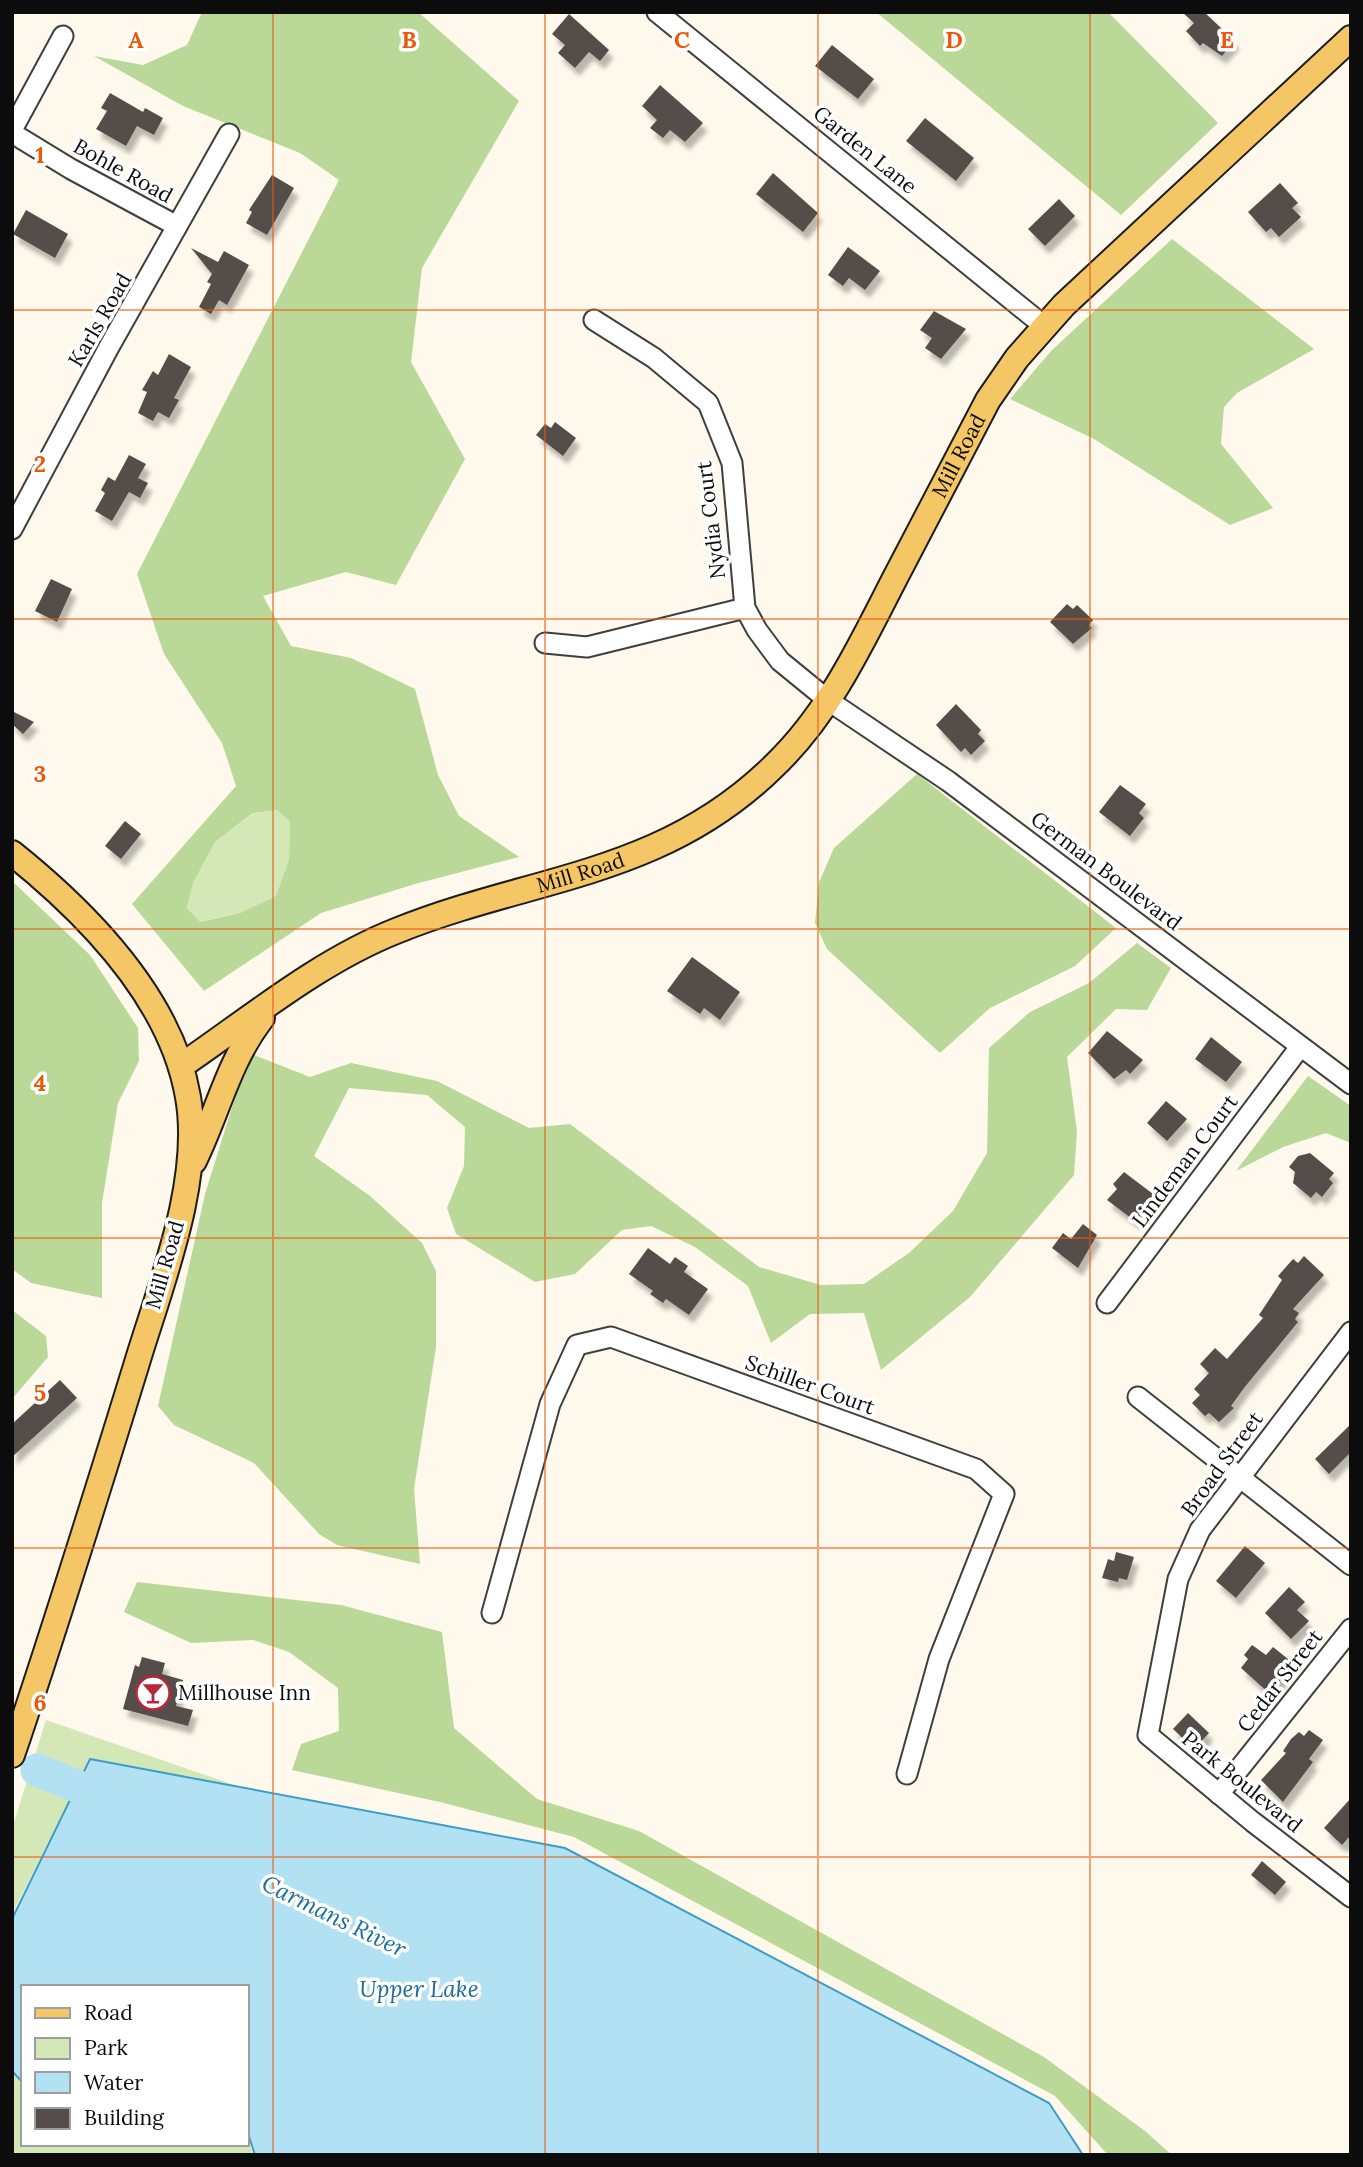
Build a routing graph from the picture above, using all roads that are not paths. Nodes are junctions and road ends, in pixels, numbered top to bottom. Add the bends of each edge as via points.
1 (657, 12) edge
2 (63, 36) dead end
3 (1351, 38) edge
4 (12, 132) edge
5 (229, 134) dead end
6 (177, 226) junction
7 (594, 320) dead end
8 (1044, 326) junction
9 (12, 529) edge
10 (745, 608) junction
11 (545, 643) dead end
12 (829, 701) junction
13 (12, 853) edge
14 (278, 998) junction
15 (1300, 1047) junction
16 (181, 1066) junction
17 (1351, 1084) edge
18 (187, 1176) junction
19 (1107, 1303) dead end
20 (1351, 1332) edge
21 (1138, 1397) dead end
22 (1238, 1477) junction
23 (1351, 1565) edge
24 (492, 1613) dead end
25 (1351, 1629) edge
26 (1156, 1682) joint
27 (12, 1755) edge
28 (907, 1774) dead end
29 (1219, 1794) junction
30 (1351, 1897) edge

1 - 8 street, Garden Lane
2 - 4 street
3 - 8 main road, Mill Road
4 - 6 street, Bohle Road
5 - 6 street, Karls Road
6 - 9 street, Karls Road
7 - 10 street, Nydia Court via 654,358 708,403 732,463
8 - 12 main road, Mill Road via 988,400
10 - 11 street via 587,647
10 - 12 street, Nydia Court via 780,661
12 - 14 main road, Mill Road via 767,773 688,830 600,869 393,932
12 - 15 street, German Boulevard via 948,781
13 - 16 main road via 74,906 109,944 166,1029
14 - 16 main road, Mill Road
14 - 18 main road via 240,1049
15 - 17 street, German Boulevard
15 - 19 street, Lindeman Court
16 - 18 main road, Mill Road via 192,1123
18 - 27 main road, Mill Road via 94,1509
20 - 22 street, Broad Street
21 - 22 street
22 - 23 street
22 - 26 street, Broad Street via 1200,1530 1178,1579
24 - 28 street, Schiller Court via 550,1404 577,1345 611,1337 976,1469 1003,1494 939,1658
25 - 29 street, Cedar Street
26 - 29 street, Park Boulevard via 1148,1735
29 - 30 street, Park Boulevard

